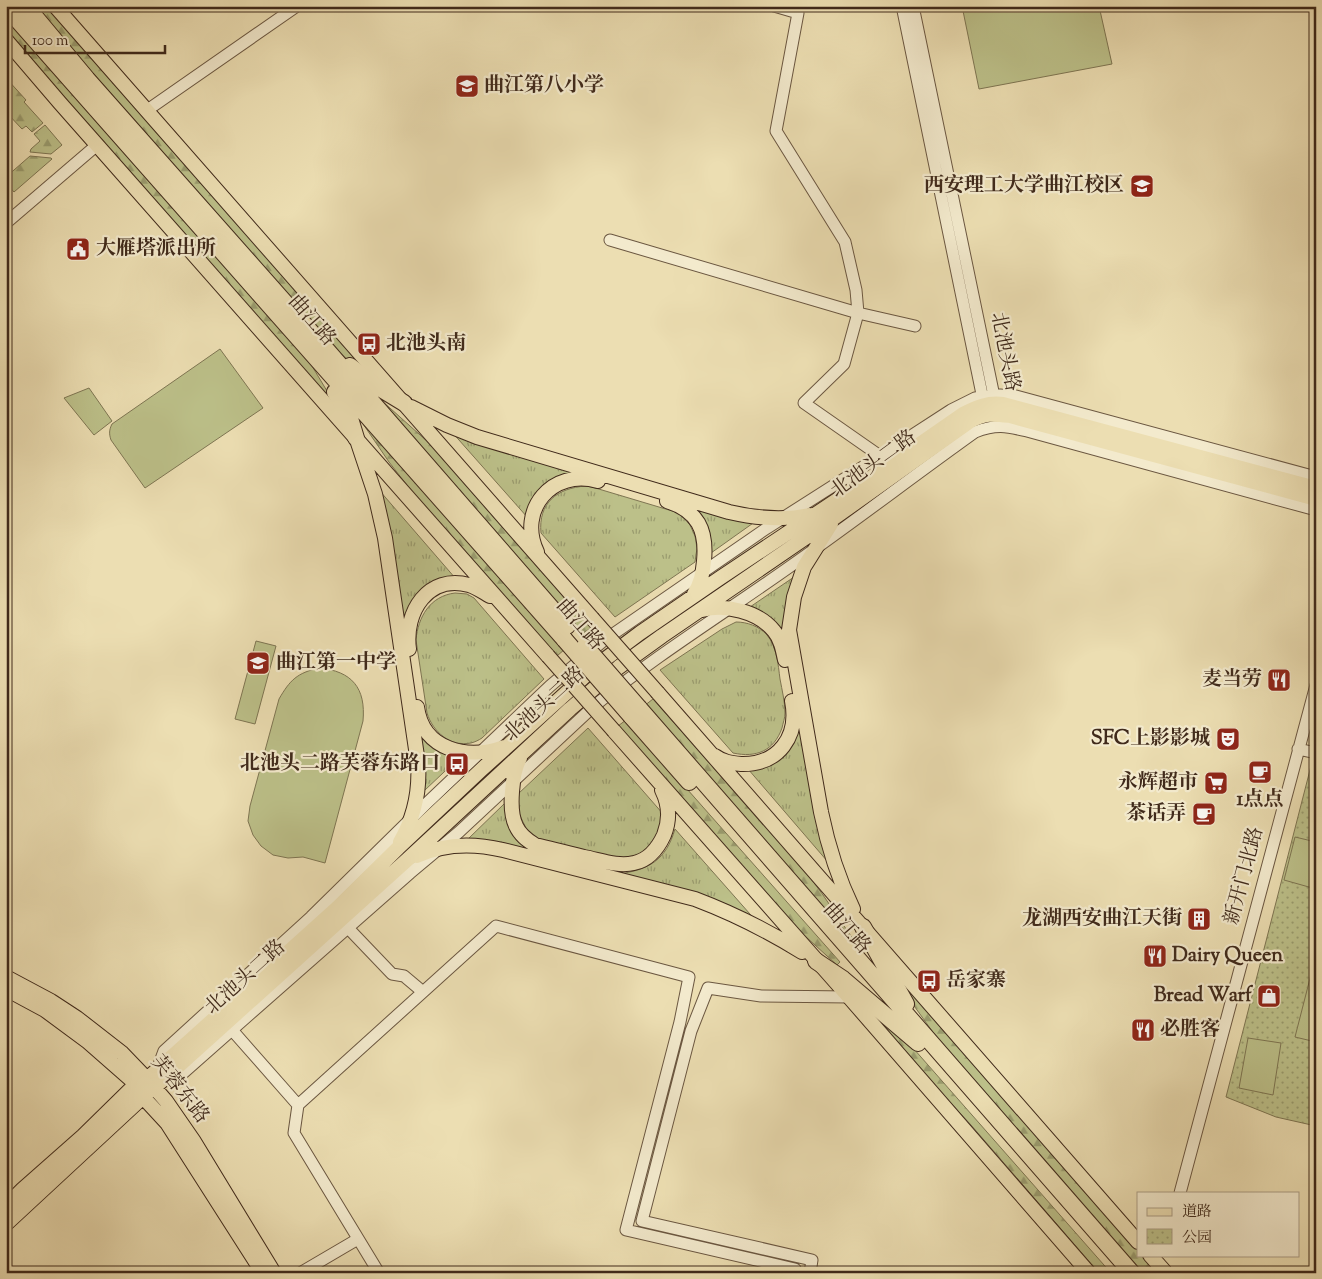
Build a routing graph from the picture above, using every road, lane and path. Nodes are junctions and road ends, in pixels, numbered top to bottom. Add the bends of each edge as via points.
1 (26, 6) edge
2 (55, 6) edge
3 (298, 6) edge
4 (774, 6) edge
5 (902, 6) edge
6 (913, 6) edge
7 (6, 7) edge
8 (6, 40) edge
9 (146, 110) junction
10 (97, 145) junction
11 (6, 223) edge
12 (610, 240) dead end
13 (858, 313) junction
14 (915, 326) dead end
15 (313, 345) junction
16 (404, 403) junction
17 (990, 407) junction
18 (356, 438) junction
19 (880, 456) junction
20 (1316, 477) edge
21 (1316, 488) edge
22 (1316, 499) edge
23 (821, 510) junction
24 (1316, 510) edge
25 (835, 518) junction
26 (782, 519) junction
27 (815, 548) junction
28 (547, 568) junction
29 (703, 572) junction
30 (689, 600) junction
31 (503, 604) junction
32 (728, 609) junction
33 (696, 612) junction
34 (1316, 685) edge
35 (511, 743) junction
36 (1298, 748) junction
37 (524, 751) junction
38 (480, 752) junction
39 (710, 753) junction
40 (1316, 753) edge
41 (655, 778) junction
42 (513, 781) junction
43 (411, 819) junction
44 (440, 848) junction
45 (388, 858) junction
46 (407, 860) junction
47 (863, 927) junction
48 (348, 928) junction
49 (816, 961) junction
50 (6, 977) edge
51 (6, 989) edge
52 (423, 992) junction
53 (849, 997) junction
54 (232, 1030) junction
55 (920, 1038) junction
56 (151, 1080) junction
57 (143, 1096) junction
58 (298, 1104) junction
59 (1180, 1192) edge
60 (6, 1206) edge
61 (6, 1224) edge
62 (358, 1238) junction
63 (1137, 1241) edge
64 (263, 1273) edge
65 (274, 1273) edge
66 (300, 1273) edge
67 (379, 1273) edge
68 (795, 1273) edge
69 (810, 1273) edge
70 (1089, 1273) edge
71 (1118, 1273) edge
72 (1132, 1273) edge

1 - 15 highway, 曲江路
2 - 9 main road, 曲江路
3 - 9 street
4 - 13 street via 798,13 776,131 845,242
5 - 17 street, 北池头路
6 - 17 street, 北池头路
7 - 15 highway, 曲江路
8 - 10 main road
9 - 16 main road, 曲江路
10 - 11 street
10 - 18 main road
12 - 13 street
13 - 14 street
13 - 19 street via 844,364 804,403
15 - 16 highway
15 - 18 highway via 349,415
15 - 55 highway, 曲江路, bridge
16 - 26 main road via 463,432 521,450 729,512
16 - 28 main road, 曲江路
17 - 19 street via 970,400
17 - 20 street via 1012,396 1025,398
17 - 21 main road via 1032,411
17 - 22 main road via 1020,419
17 - 23 main road, 北池头二路 via 974,408 963,414
17 - 24 street via 1011,427
17 - 25 main road, 北池头二路
17 - 27 street via 975,432
18 - 31 main road
18 - 43 main road via 375,494 385,538 418,763 419,784
19 - 26 street
23 - 26 main road
23 - 30 main road, 北池头二路
25 - 27 main road
25 - 33 main road, 北池头二路
26 - 29 street
27 - 32 street
27 - 47 main road via 804,567 794,597 790,641 826,836 845,892
28 - 29 main road via 533,544 535,510 548,490 560,482 577,478 674,504 689,512 704,535
28 - 39 main road, 曲江路, bridge
29 - 30 main road via 700,584
29 - 38 street via 603,641
30 - 35 main road, 北池头二路 via 596,666
31 - 38 main road via 469,586 440,586 419,603 408,628 421,723 442,746
31 - 41 main road, bridge
32 - 33 main road
32 - 39 main road via 755,616 777,635 783,649 794,721 783,747 767,760 755,764 733,764
32 - 42 street via 655,658 593,706
33 - 37 main road, 北池头二路 via 619,667
34 - 36 street, 新开门北路
35 - 38 main road
35 - 45 main road, 北池头二路
36 - 40 street
36 - 59 street, 新开门北路
37 - 42 main road
37 - 46 main road, 北池头二路
38 - 43 street
39 - 47 main road, 曲江路
41 - 42 main road via 668,806 665,832 647,858 633,864 609,863 528,841 514,821
41 - 49 main road
42 - 44 street
43 - 45 main road
43 - 56 street via 311,917 164,1051
44 - 46 main road
44 - 48 street
44 - 49 main road via 489,847 695,899 746,921
45 - 56 main road, 北池头二路
46 - 56 main road, 北池头二路
47 - 55 highway
47 - 63 main road, 曲江路
48 - 52 street via 392,974 404,976
48 - 54 street
49 - 53 main road
49 - 55 highway
50 - 56 main road, 芙蓉东路 via 51,1000 77,1018
51 - 56 main road, 芙蓉东路 via 45,1010 87,1041
52 - 58 street
52 - 68 street via 496,926 689,977 626,1230 795,1269
53 - 69 street via 761,996 708,988 691,1031 642,1222 812,1260
53 - 70 main road
54 - 56 street via 184,1074
54 - 58 street
55 - 71 highway, 曲江路
55 - 72 highway, 曲江路
56 - 57 main road, 芙蓉东路
56 - 60 main road, 北池头二路 via 82,1136
56 - 65 main road, 芙蓉东路
57 - 61 main road
57 - 64 main road, 芙蓉东路 via 171,1129
58 - 62 street via 294,1133
62 - 66 street
62 - 67 street

